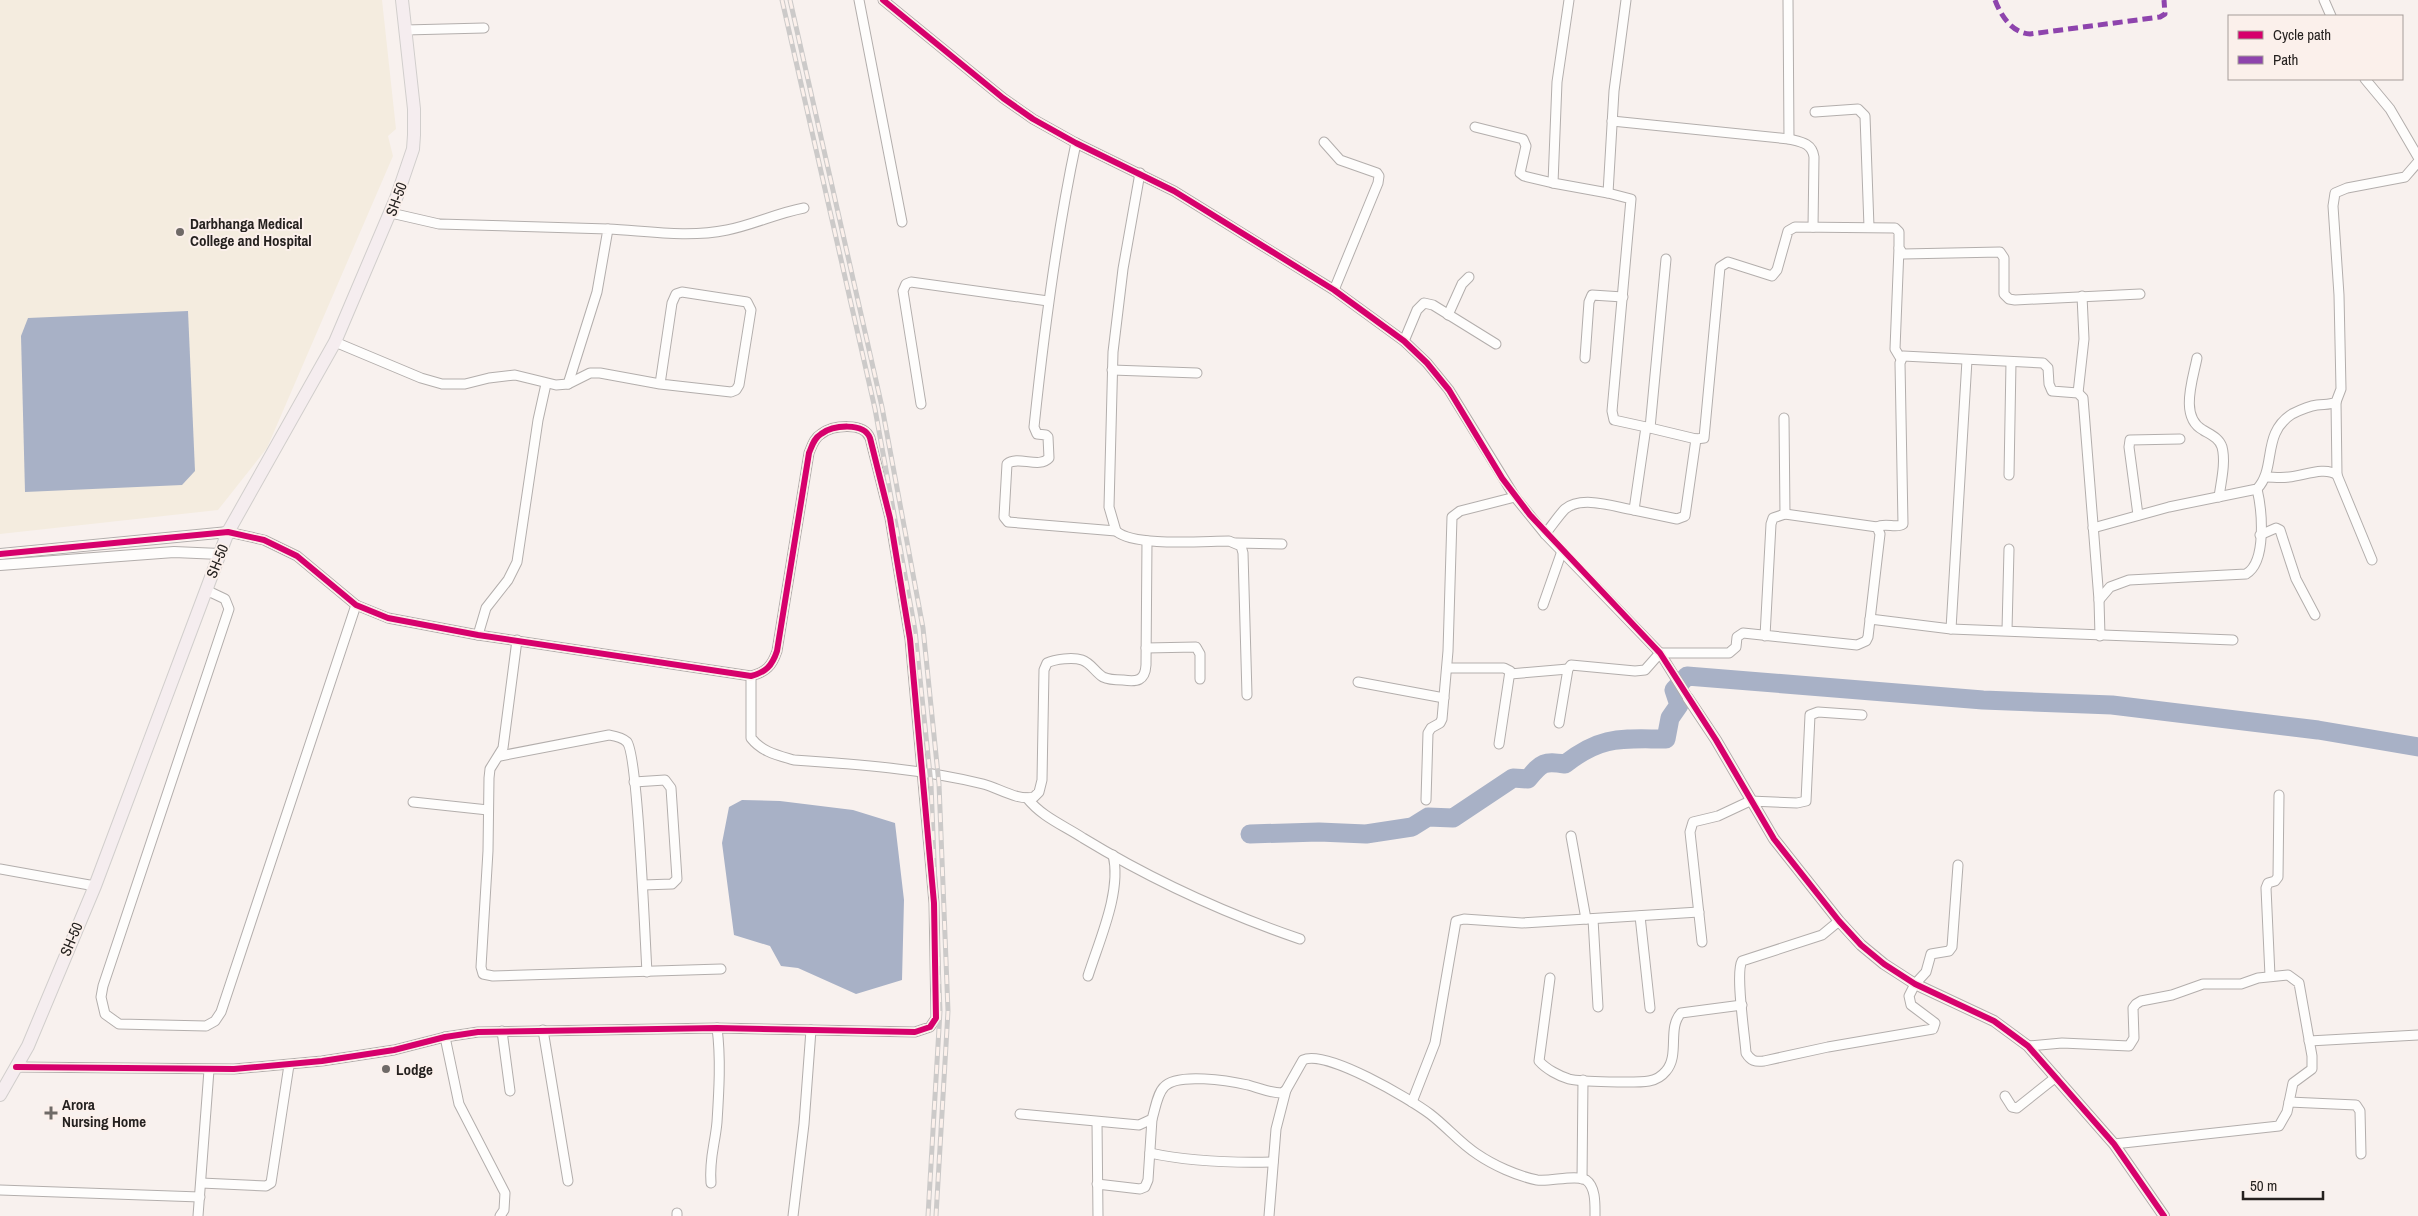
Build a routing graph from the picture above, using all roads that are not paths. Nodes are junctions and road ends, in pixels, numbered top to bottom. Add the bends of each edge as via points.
1 (402, 0) edge
2 (859, 0) edge
3 (883, 0) edge
4 (1569, 0) edge
5 (1626, 0) edge
6 (1788, 0) edge
7 (2324, 0) edge
8 (2331, 15) edge
9 (484, 28) dead end
10 (405, 30) junction
11 (2366, 80) edge
12 (1815, 112) dead end
13 (1612, 122) junction
14 (1475, 127) dead end
15 (1789, 138) junction
16 (1324, 142) dead end
17 (1076, 143) junction
18 (2418, 157) edge
19 (2418, 162) edge
20 (1140, 174) junction
21 (1553, 183) junction
22 (1608, 192) junction
23 (804, 208) dead end
24 (391, 213) junction
25 (902, 222) dead end
26 (1813, 227) junction
27 (1869, 227) junction
28 (608, 230) junction
29 (1899, 248) junction
30 (1666, 260) dead end
31 (1469, 277) dead end
32 (1334, 290) junction
33 (2140, 294) dead end
34 (2082, 296) junction
35 (1623, 297) junction
36 (1048, 301) junction
37 (1448, 315) junction
38 (1404, 341) junction
39 (335, 342) junction
40 (1496, 344) dead end
41 (1585, 358) dead end
42 (2197, 358) dead end
43 (1901, 359) junction
44 (1967, 360) junction
45 (2011, 362) junction
46 (1112, 370) junction
47 (1197, 373) dead end
48 (546, 384) junction
49 (568, 384) junction
50 (660, 384) junction
51 (2078, 393) junction
52 (2336, 402) junction
53 (921, 404) dead end
54 (1784, 418) dead end
55 (1648, 427) junction
56 (2180, 439) dead end
57 (1696, 440) junction
58 (2009, 475) dead end
59 (2336, 475) junction
60 (2265, 476) junction
61 (2257, 489) junction
62 (1515, 497) junction
63 (2219, 497) junction
64 (1634, 510) junction
65 (1785, 514) junction
66 (2138, 515) junction
67 (1877, 527) junction
68 (2094, 528) junction
69 (1116, 530) junction
70 (228, 532) junction
71 (1545, 534) junction
72 (2260, 535) junction
73 (1148, 541) junction
74 (1236, 542) junction
75 (1282, 544) dead end
76 (2009, 548) dead end
77 (1562, 551) junction
78 (0, 554) edge
79 (220, 554) junction
80 (2372, 560) dead end
81 (0, 565) edge
82 (206, 590) junction
83 (2099, 600) junction
84 (356, 605) junction
85 (1543, 606) dead end
86 (2315, 616) dead end
87 (1870, 619) junction
88 (1951, 629) junction
89 (2007, 630) junction
90 (478, 635) junction
91 (1765, 636) junction
92 (2100, 636) junction
93 (517, 640) junction
94 (2233, 640) dead end
95 (1146, 648) junction
96 (1660, 653) junction
97 (1447, 668) junction
98 (1568, 668) junction
99 (1510, 674) junction
100 (751, 676) junction
101 (1200, 679) dead end
102 (1358, 682) dead end
103 (1247, 695) dead end
104 (1444, 698) junction
105 (1688, 698) joint
106 (1862, 715) dead end
107 (1559, 723) dead end
108 (1499, 744) dead end
109 (500, 756) junction
110 (923, 773) junction
111 (634, 782) junction
112 (2279, 794) dead end
113 (1027, 798) junction
114 (1426, 800) dead end
115 (1750, 801) junction
116 (413, 802) dead end
117 (488, 810) junction
118 (1571, 836) dead end
119 (1113, 855) junction
120 (1958, 865) dead end
121 (0, 869) edge
122 (643, 885) junction
123 (95, 886) junction
124 (1699, 912) junction
125 (1640, 916) junction
126 (1589, 919) junction
127 (1839, 921) junction
128 (1300, 939) dead end
129 (1702, 942) dead end
130 (721, 969) dead end
131 (647, 972) junction
132 (1088, 976) dead end
133 (2270, 976) junction
134 (1550, 978) dead end
135 (1915, 984) junction
136 (1742, 1005) junction
137 (1598, 1007) dead end
138 (1650, 1008) dead end
139 (717, 1028) junction
140 (543, 1030) junction
141 (811, 1030) junction
142 (502, 1031) junction
143 (2418, 1035) edge
144 (445, 1037) junction
145 (2309, 1041) junction
146 (2028, 1046) junction
147 (289, 1065) junction
148 (16, 1067) junction
149 (209, 1070) junction
150 (2056, 1077) junction
151 (1583, 1080) junction
152 (1286, 1090) junction
153 (510, 1091) dead end
154 (0, 1095) edge
155 (2005, 1096) dead end
156 (1412, 1102) junction
157 (2289, 1102) junction
158 (1020, 1114) dead end
159 (1152, 1120) junction
160 (1097, 1122) junction
161 (2114, 1144) junction
162 (1150, 1154) junction
163 (2361, 1154) dead end
164 (1272, 1162) junction
165 (1582, 1179) junction
166 (568, 1181) dead end
167 (201, 1183) junction
168 (711, 1183) dead end
169 (1097, 1184) junction
170 (0, 1190) edge
171 (200, 1197) junction
172 (198, 1216) edge
173 (500, 1216) edge
174 (792, 1216) edge
175 (1098, 1216) edge
176 (1269, 1216) edge
177 (1595, 1216) edge
178 (2164, 1216) edge

1 - 10 main road, SH-50
2 - 25 street
3 - 17 street via 1003,98
4 - 21 street via 1556,82
5 - 13 street
6 - 15 street
7 - 8 street
9 - 10 street
10 - 24 main road, SH-50 via 413,149
11 - 18 street via 2390,109
12 - 27 street via 1858,110 1865,116
13 - 15 street
13 - 22 street
14 - 21 street via 1523,138 1526,146 1520,173
15 - 26 street via 1808,144 1813,152
16 - 32 street via 1340,160 1379,176
17 - 20 street
17 - 36 street
19 - 52 street via 2405,177 2335,192 2341,389
20 - 32 street via 1174,191
20 - 46 street via 1123,269
21 - 22 street
22 - 35 street via 1629,198 1632,202
23 - 28 street via 703,234
24 - 28 street via 439,224
24 - 39 main road, SH-50
26 - 27 street
26 - 57 street via 1795,227 1788,231 1777,270 1772,276 1728,262 1720,267 1706,434
27 - 29 street via 1897,230
28 - 49 street via 597,292
29 - 34 street via 1903,254 2000,252 2004,258 2004,294 2009,299
29 - 43 street via 1895,349
30 - 55 street
31 - 37 street via 1462,284
32 - 38 street
33 - 34 street
34 - 51 street via 2084,339
35 - 41 street via 1592,294
35 - 55 street via 1613,416 1619,422
36 - 53 street via 911,282 906,284 903,291
36 - 69 street via 1034,427 1037,434 1048,438 1049,458 1042,462 1012,461 1007,464 1005,521
37 - 38 street via 1424,303 1417,310
37 - 40 street
38 - 62 street via 1449,390
39 - 48 street via 442,384 465,384 515,376
39 - 70 main road, SH-50
42 - 63 street via 2190,398 2191,412 2196,425 2216,438 2223,449
43 - 44 street via 1910,355
43 - 67 street via 1903,524
44 - 45 street
44 - 88 street
45 - 51 street via 2043,363 2048,368 2048,384 2052,391
45 - 58 street
46 - 47 street
46 - 69 street via 1108,490
48 - 49 street
48 - 90 street via 517,562 508,580 486,608
49 - 50 street via 590,373
50 - 50 street via 724,392 736,390 751,310 747,302 682,292 676,294 672,302
51 - 68 street via 2083,398
52 - 59 street
52 - 60 street via 2304,408 2285,420 2271,441
54 - 65 street
55 - 57 street
55 - 64 street
56 - 66 street via 2130,440
57 - 64 street via 1685,516 1677,519
59 - 60 street via 2325,471 2286,478
59 - 80 street
60 - 61 street
61 - 63 street
61 - 72 street via 2261,508
62 - 71 street
62 - 97 street via 1460,511 1452,517
63 - 66 street
64 - 71 street via 1580,503 1564,510
65 - 67 street
65 - 91 street via 1773,518 1771,524
66 - 68 street
67 - 87 street via 1880,534
68 - 83 street
69 - 73 street via 1127,537
70 - 78 street
70 - 79 main road, SH-50
70 - 84 street via 264,540 297,556
71 - 77 street
72 - 83 street via 2258,560 2246,574 2129,580 2110,587
72 - 86 street via 2276,528 2280,530 2296,579
73 - 74 street
73 - 95 street
74 - 75 street
74 - 103 street via 1243,553
76 - 89 street
77 - 85 street
77 - 96 street
79 - 81 street via 174,552
79 - 82 main road, SH-50
82 - 84 street via 225,598 228,609 103,986 101,996 105,1014 119,1024 206,1026 221,1012
82 - 123 main road, SH-50
83 - 92 street
84 - 90 street via 388,618
87 - 88 street
87 - 91 street via 1866,641 1857,645
88 - 89 street
89 - 92 street
90 - 93 street
91 - 96 street via 1739,634 1736,647 1729,653
92 - 94 street
93 - 100 street
93 - 109 street
95 - 101 street via 1196,647 1200,654
95 - 113 street via 1146,671 1140,681 1110,679 1079,659 1047,663 1044,670 1041,786 1034,797
96 - 98 street via 1645,670 1578,664
96 - 105 street
97 - 99 street via 1504,668
97 - 104 street
98 - 99 street
98 - 107 street
99 - 108 street
100 - 110 street via 751,738 762,748 794,760
100 - 110 street via 768,669 777,652 813,442 829,429 860,427 870,438 890,518 910,639
102 - 104 street
104 - 114 street via 1440,723 1428,733
105 - 115 street
106 - 115 street via 1818,712 1810,716 1806,800 1797,803
109 - 111 street via 609,735 627,742 631,750
109 - 117 street via 490,769
110 - 113 street via 983,784
110 - 141 street via 934,903 936,1018 930,1026 915,1032
111 - 122 street
111 - 122 street via 665,780 671,788 677,879 672,884
112 - 133 street via 2279,873 2277,880 2268,882 2266,888
113 - 119 street via 1044,816
115 - 124 street via 1718,816 1697,820 1691,826
115 - 127 street via 1774,839
116 - 117 street
117 - 131 street via 483,974
118 - 126 street
119 - 128 street via 1205,903
119 - 132 street via 1116,868 1114,892
120 - 135 street via 1952,946 1949,951 1931,954 1926,972
121 - 123 street
122 - 131 street
123 - 148 main road, SH-50 via 28,1046
124 - 125 street
124 - 129 street
125 - 126 street
125 - 138 street
126 - 137 street
126 - 156 street via 1501,923 1456,921 1434,1043
127 - 135 street via 1861,945
127 - 136 street via 1822,936 1742,961 1739,970
130 - 131 street
133 - 145 street via 2288,975 2299,983
133 - 146 street via 2241,984 2203,984 2141,1001 2133,1008 2134,1038 2130,1046 2062,1043
134 - 151 street via 1540,1061 1563,1077
135 - 136 street via 1909,1002 1933,1020 1935,1026 1930,1030 1764,1061 1755,1062 1746,1053
135 - 146 street via 1994,1021
136 - 151 street via 1681,1013 1676,1022 1672,1060 1660,1077 1639,1082
139 - 140 street
139 - 141 street
139 - 168 street via 718,1098 710,1158
140 - 142 street
140 - 166 street
141 - 174 street via 804,1124
142 - 144 street
142 - 153 street
143 - 145 street
144 - 147 street via 394,1050
144 - 173 street via 458,1104 505,1194 504,1210
145 - 157 street via 2312,1069 2293,1083
146 - 150 street
147 - 149 street
147 - 167 street via 271,1183 266,1186
148 - 149 street
148 - 154 main road, SH-50
149 - 167 street
150 - 155 street via 2017,1108 2012,1107
150 - 161 street
151 - 165 street
152 - 156 street via 1299,1064 1315,1057 1377,1081
152 - 159 street via 1276,1093 1230,1082 1177,1081 1167,1084 1161,1091
152 - 164 street
156 - 165 street via 1478,1156 1518,1174 1551,1181
157 - 161 street via 2284,1121 2279,1126
157 - 163 street via 2356,1105 2360,1111
158 - 160 street
159 - 160 street via 1139,1125
159 - 162 street
160 - 169 street
161 - 178 street
162 - 164 street via 1214,1162
162 - 169 street via 1145,1187
164 - 176 street
165 - 177 street via 1591,1186
167 - 171 street
169 - 175 street
170 - 171 street
171 - 172 street

